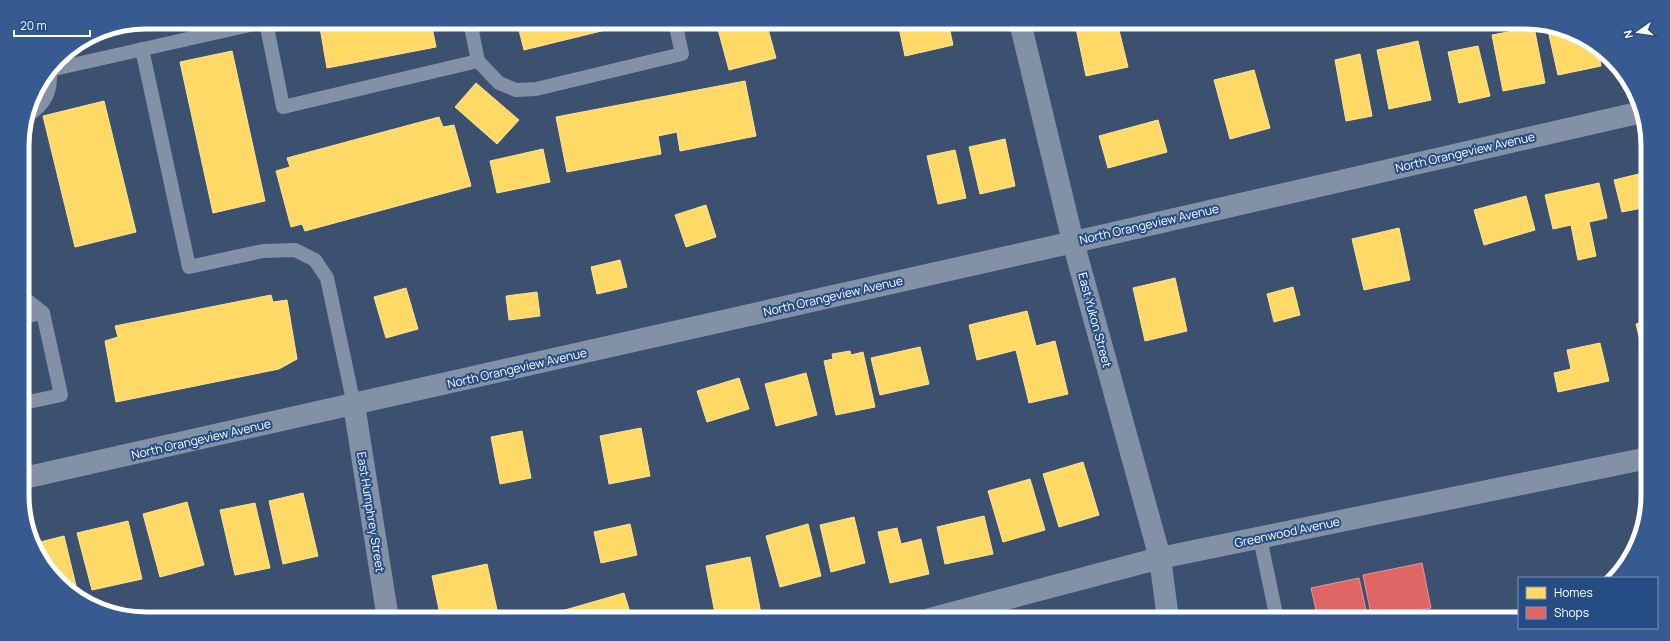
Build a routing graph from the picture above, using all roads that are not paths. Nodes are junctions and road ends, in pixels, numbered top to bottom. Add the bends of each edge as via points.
1 (232, 29) edge
2 (266, 29) edge
3 (471, 29) edge
4 (677, 29) edge
5 (1022, 29) edge
6 (142, 49) junction
7 (478, 61) junction
8 (58, 69) edge
9 (50, 80) edge
10 (34, 112) edge
11 (1636, 113) edge
12 (1073, 242) junction
13 (29, 302) edge
14 (43, 313) junction
15 (29, 316) edge
16 (29, 402) edge
17 (354, 404) junction
18 (1641, 459) edge
19 (29, 477) edge
20 (1260, 538) junction
21 (1160, 558) junction
22 (387, 612) edge
23 (956, 612) edge
24 (1167, 612) edge
25 (1276, 612) edge

1 - 6 lane
2 - 7 lane via 283,107
3 - 7 lane
4 - 7 lane via 682,54 536,89 516,90 499,83
5 - 12 street, East Yukon Street
6 - 8 lane
6 - 17 lane via 189,267 263,251 295,250 315,260 327,278
9 - 10 lane via 46,98
11 - 12 street, North Orangeview Avenue
12 - 17 street, North Orangeview Avenue
12 - 21 street, East Yukon Street
13 - 14 lane
14 - 15 lane
14 - 16 lane via 61,395
17 - 19 street, North Orangeview Avenue
17 - 22 street, East Humphrey Street
18 - 20 street, Greenwood Avenue
20 - 21 street, Greenwood Avenue
20 - 25 lane
21 - 23 street, Greenwood Avenue
21 - 24 street, East Yukon Street

